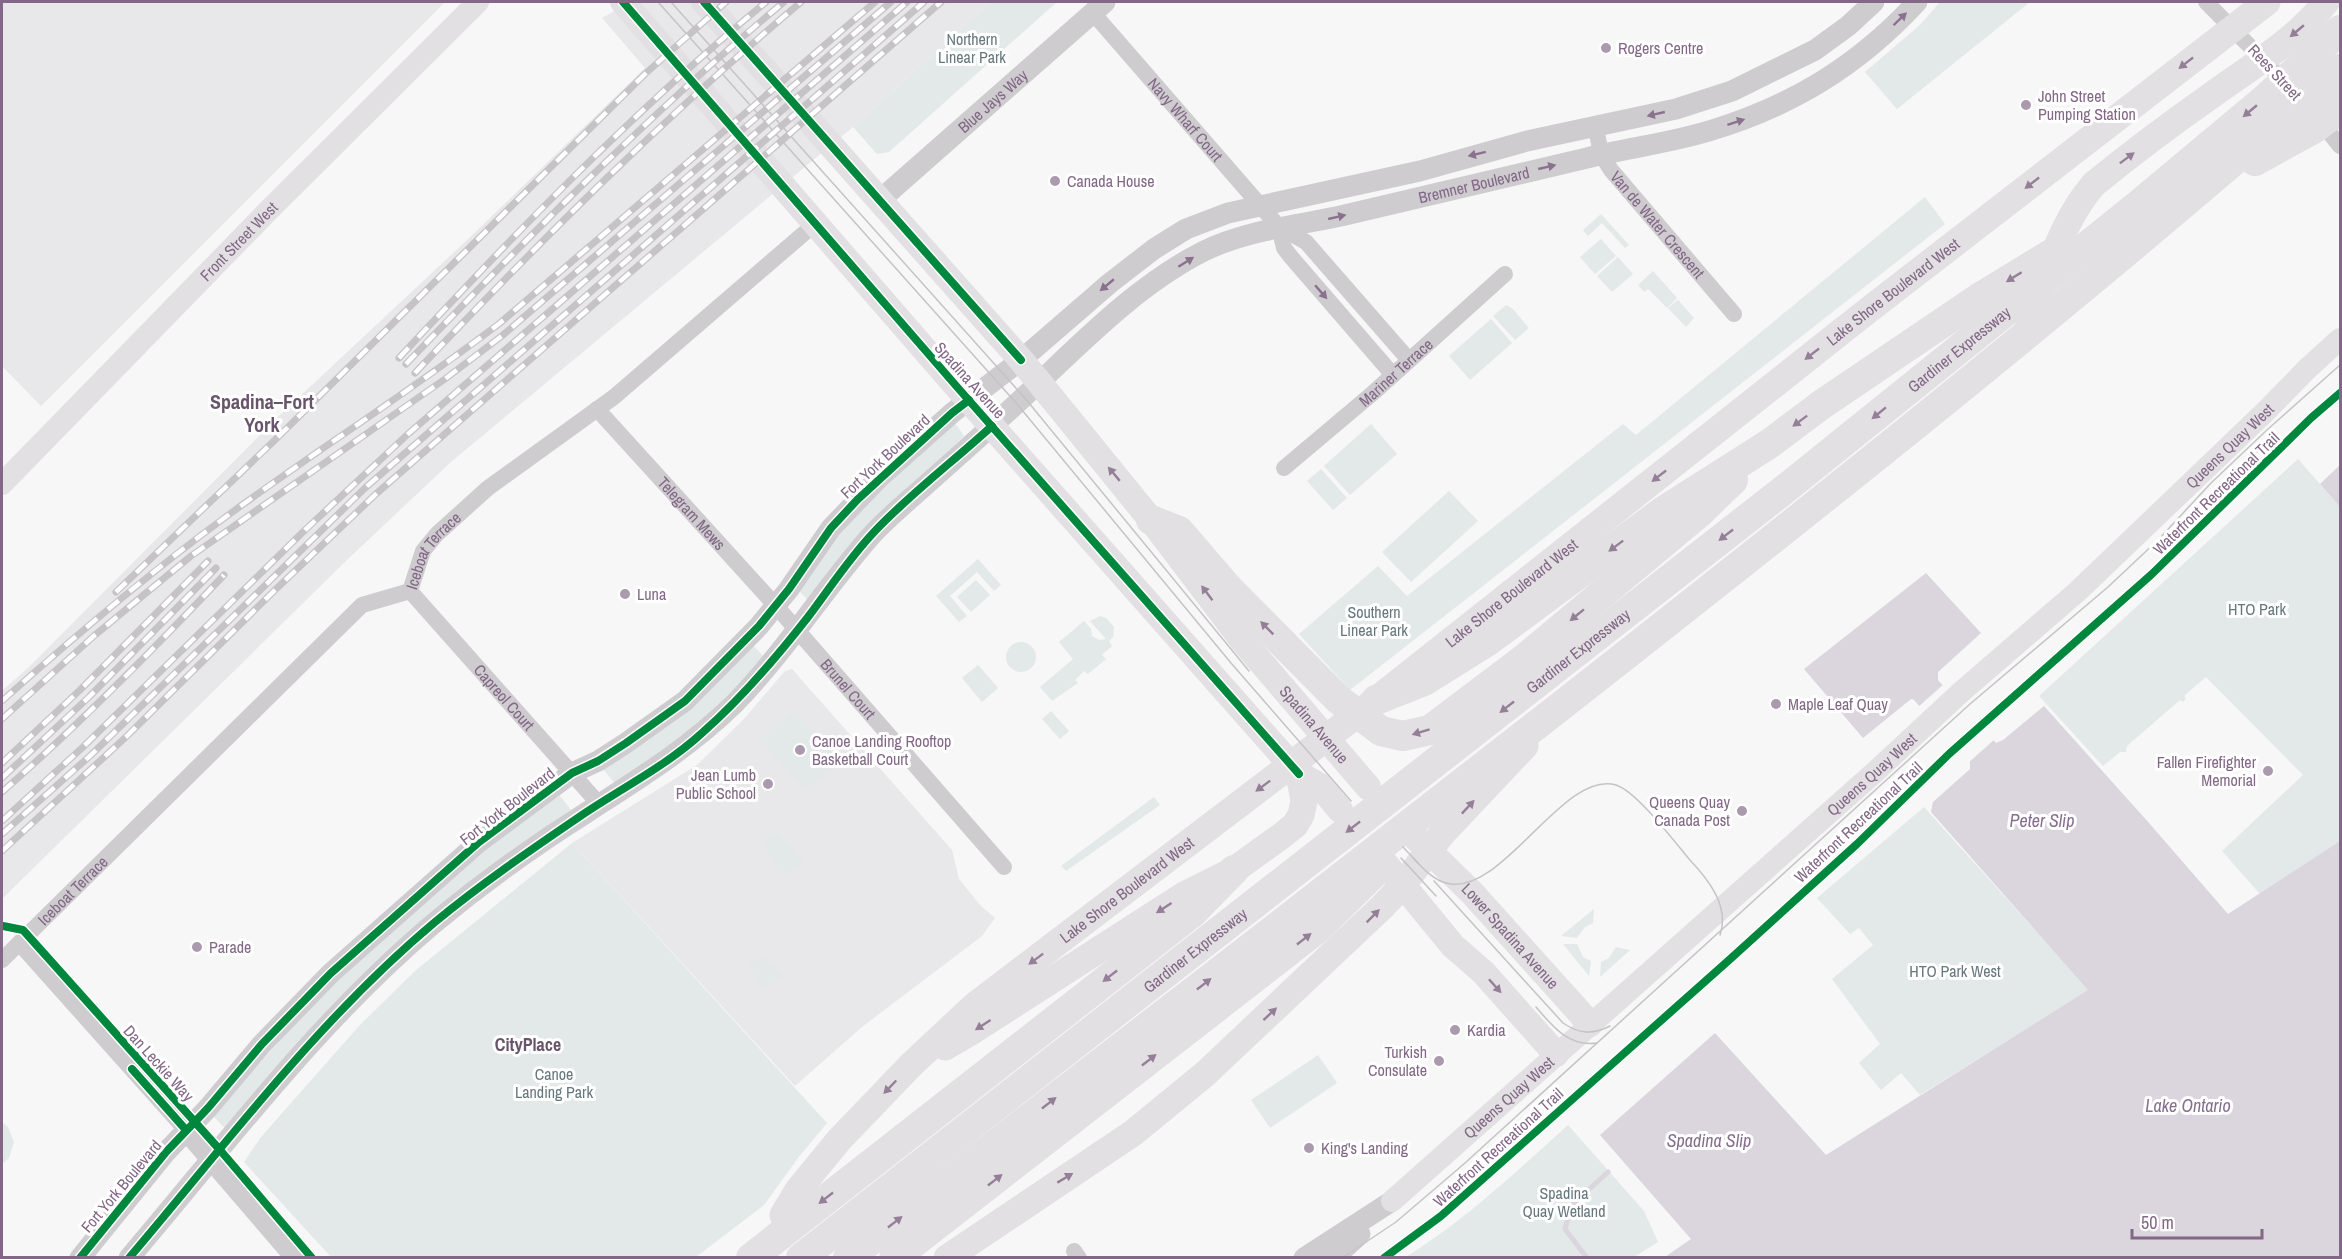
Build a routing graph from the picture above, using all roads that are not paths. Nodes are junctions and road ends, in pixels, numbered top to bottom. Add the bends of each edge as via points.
1 (478, 2) edge
2 (704, 2) edge
3 (1874, 2) edge
4 (1917, 2) edge
5 (2206, 2) edge
6 (2267, 2) edge
7 (2326, 2) edge
8 (624, 3) edge
9 (1099, 7) edge
10 (2233, 28) junction
11 (2340, 30) edge
12 (2264, 58) junction
13 (2340, 69) edge
14 (2340, 91) edge
15 (2327, 111) edge
16 (1596, 128) junction
17 (2340, 146) edge
18 (1601, 154) junction
19 (2207, 186) junction
20 (880, 200) junction
21 (1259, 205) junction
22 (2137, 206) junction
23 (816, 224) junction
24 (1279, 227) junction
25 (1505, 274) dead end
26 (1734, 314) dead end
27 (2028, 319) junction
28 (2340, 339) edge
29 (1021, 360) junction
30 (1409, 360) junction
31 (1393, 375) junction
32 (1039, 384) junction
33 (969, 400) junction
34 (597, 409) junction
35 (992, 426) junction
36 (1769, 444) junction
37 (1284, 468) dead end
38 (2, 484) edge
39 (1151, 520) junction
40 (410, 591) junction
41 (787, 618) junction
42 (1376, 700) junction
43 (572, 773) junction
44 (1299, 774) junction
45 (1368, 788) dead end
46 (600, 804) junction
47 (1340, 810) dead end
48 (1423, 844) junction
49 (1384, 862) joint
50 (1004, 867) dead end
51 (1234, 870) junction
52 (1402, 886) junction
53 (20, 944) junction
54 (2, 960) edge
55 (1590, 1024) junction
56 (1556, 1054) junction
57 (910, 1066) junction
58 (186, 1130) junction
59 (211, 1160) junction
60 (1392, 1201) junction
61 (783, 1215) dead end
62 (80, 1257) edge
63 (129, 1257) edge
64 (296, 1257) edge
65 (751, 1257) edge
66 (801, 1257) edge
67 (848, 1257) edge
68 (894, 1257) edge
69 (947, 1257) edge
70 (1304, 1257) edge
71 (1334, 1257) edge

1 - 38 main road, Front Street West
2 - 20 main road, Spadina Avenue
3 -> 16 street, Bremner Boulevard via 1815,50 1732,91
18 -> 4 street, Bremner Boulevard via 1703,133 1754,117 1793,99 1833,76 1869,48
5 - 10 street, Rees Street
6 - 10 highway, Lake Shore Boulevard West
7 -> 12 highway via 2314,17
8 - 23 main road, Spadina Avenue
9 - 20 street, Blue Jays Way
9 - 21 street, Navy Wharf Court
10 - 12 street, Rees Street
10 -> 42 highway, Lake Shore Boulevard West
11 -> 22 highway, Gardiner Expressway via 2265,99
12 - 15 street, Rees Street
27 -> 12 highway via 2053,254 2083,196
13 - 19 highway, Gardiner Expressway
14 - 15 highway
15 - 17 street, Rees Street
15 - 19 highway via 2315,128
15 - 27 highway via 2187,216
16 - 18 street, Van de Water Crescent
16 -> 21 street, Bremner Boulevard
24 -> 18 street, Bremner Boulevard via 1324,220
18 - 26 street, Van de Water Crescent
67 -> 19 highway, Gardiner Expressway via 1805,515
20 - 29 main road, Spadina Avenue
21 - 24 street, Navy Wharf Court
21 -> 29 street, Bremner Boulevard via 1208,219 1154,249
22 -> 36 highway via 1982,296
22 -> 66 highway, Gardiner Expressway via 1785,489
23 - 33 main road, Spadina Avenue
23 - 34 street, Iceboat Terrace
24 - 30 street, Navy Wharf Court via 1306,242
24 -> 31 street, Navy Wharf Court via 1284,248
32 -> 24 street, Bremner Boulevard via 1137,295 1179,267 1244,234
25 - 30 street, Mariner Terrace
48 -> 27 highway via 1441,835 1617,647
28 - 55 main road, Queens Quay West via 2078,591
29 - 32 main road, Spadina Avenue
29 - 33 street, Fort York Boulevard
30 - 31 street, Mariner Terrace
31 - 37 street, Mariner Terrace
32 - 35 street, Bremner Boulevard
39 -> 32 main road, Spadina Avenue
33 - 35 main road, Spadina Avenue
33 - 41 street, Fort York Boulevard via 831,528
34 - 40 street, Iceboat Terrace via 488,488 437,534 422,554
34 - 41 street, Telegram Mews
35 - 41 street, Fort York Boulevard via 876,530 852,558
35 - 44 main road, Spadina Avenue
36 -> 39 highway via 1699,513 1524,659 1430,730 1411,735 1381,731 1339,700 1228,588 1179,531
36 -> 42 highway via 1662,512 1488,641 1424,681
45 -> 39 main road, Spadina Avenue via 1242,640
40 - 43 street, Capreol Court
40 - 53 street, Iceboat Terrace via 362,605
41 - 43 street, Fort York Boulevard via 724,663 685,701 598,761
41 - 46 street, Fort York Boulevard via 736,701 700,735
41 - 50 street, Brunel Court
42 -> 57 highway, Lake Shore Boulevard West via 974,1006
43 - 46 street, Capreol Court
43 - 58 street, Fort York Boulevard via 479,842 331,973
44 - 47 main road, Spadina Avenue via 1320,786
44 - 51 highway via 1304,801 1295,825
46 - 59 street, Fort York Boulevard via 490,879 384,968 308,1046
48 - 52 highway
48 - 55 main road, Lower Spadina Avenue
49 - 52 main road
68 -> 49 highway via 1317,929
51 -> 57 highway via 1184,895 974,1030
51 -> 65 highway via 1192,912
52 -> 56 main road
69 -> 52 highway via 1099,1158 1205,1074
53 - 54 street, Iceboat Terrace
53 - 58 street, Dan Leckie Way
55 - 56 main road, Queens Quay West
56 - 60 main road, Queens Quay West
57 -> 61 highway, Lake Shore Boulevard West via 839,1140
58 - 59 street, Dan Leckie Way
58 - 62 street, Fort York Boulevard
59 - 63 street, Fort York Boulevard
59 - 64 street, Dan Leckie Way
60 - 70 street, Queens Quay West
60 - 71 street, Queens Quay West

